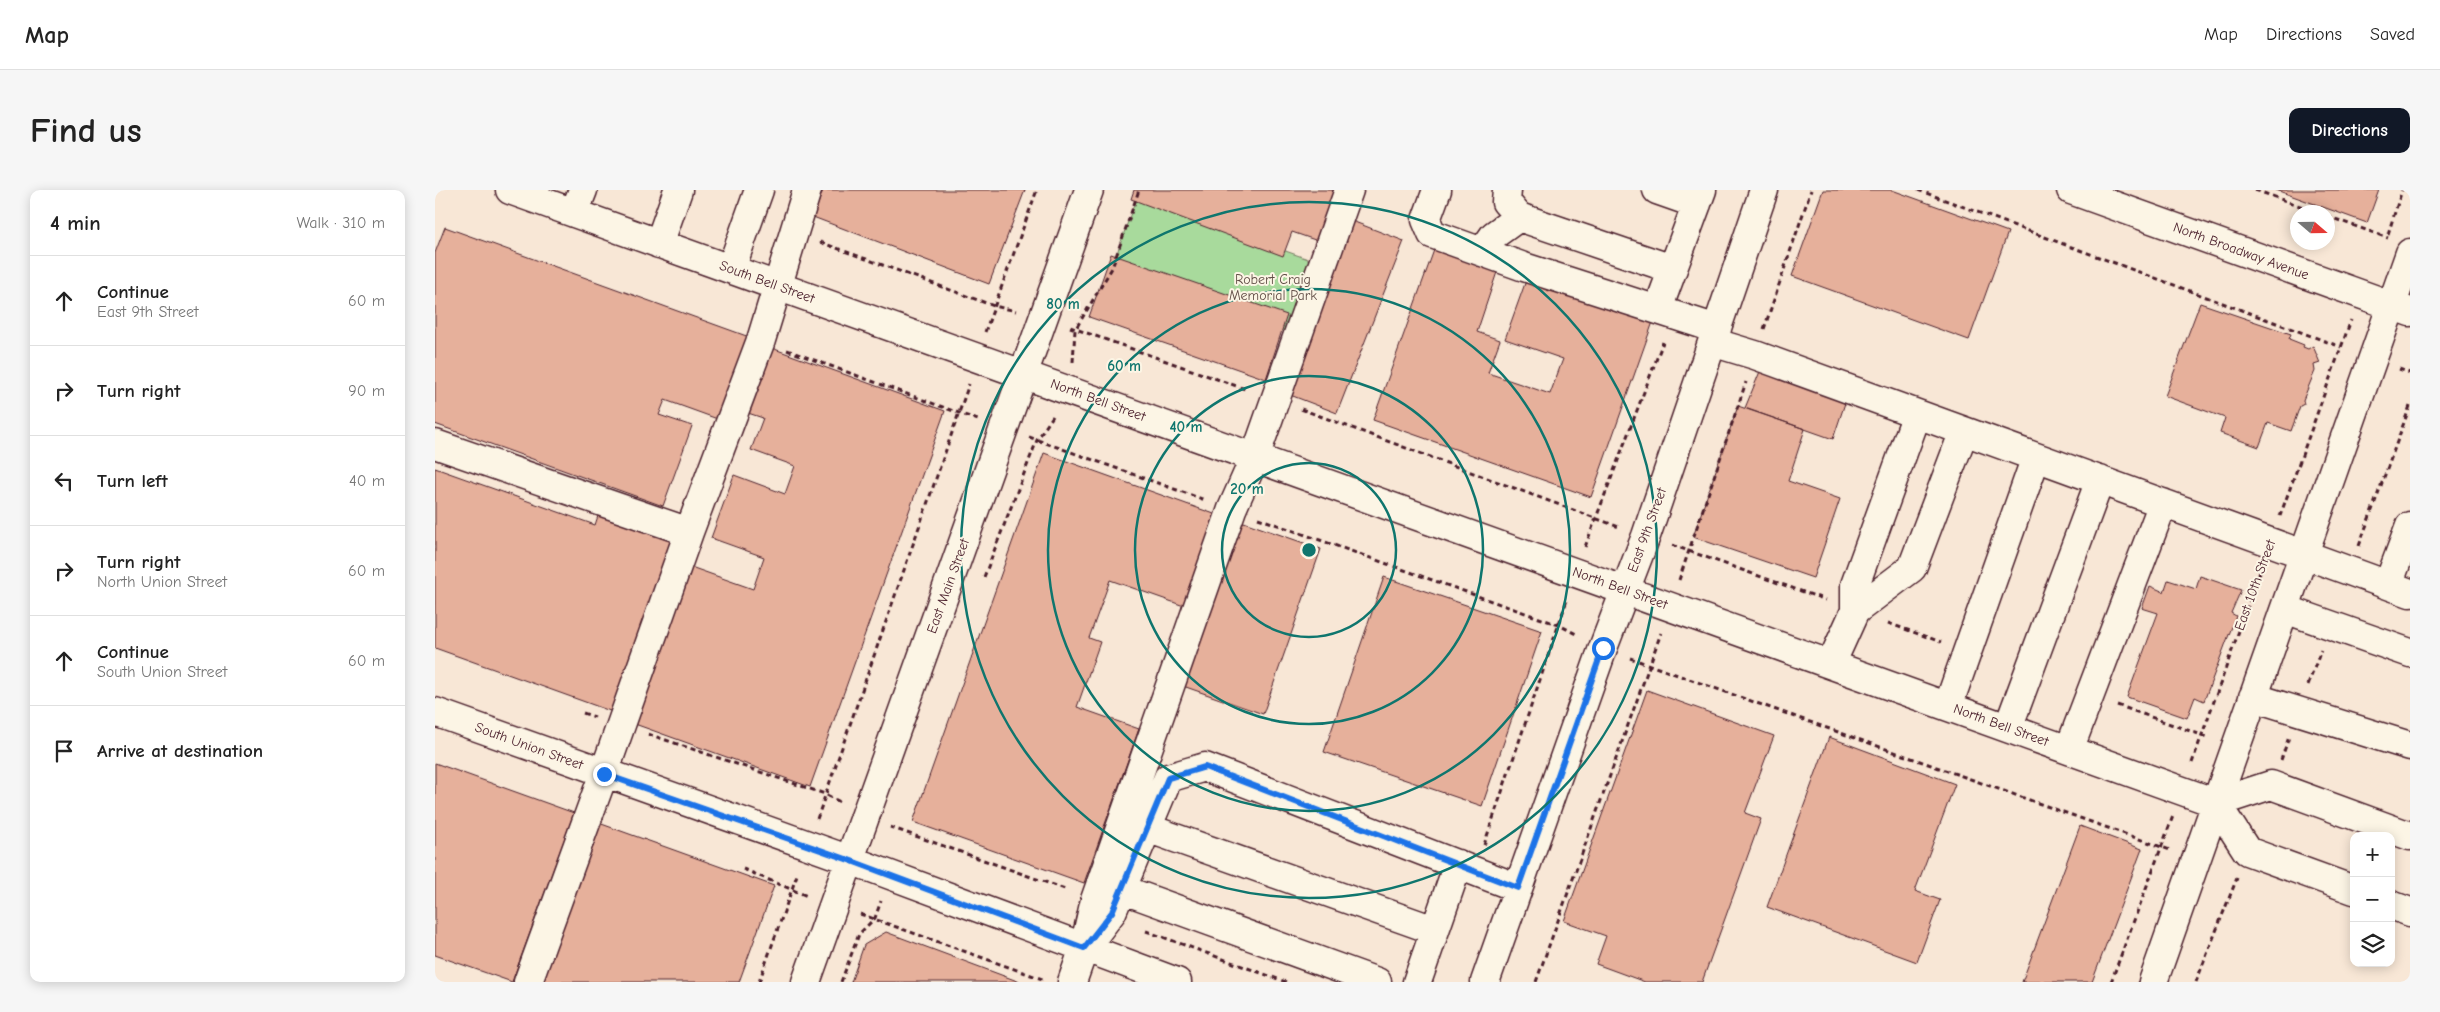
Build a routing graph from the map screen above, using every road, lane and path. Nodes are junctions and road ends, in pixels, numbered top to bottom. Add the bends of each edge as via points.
1 (510, 190) edge
2 (679, 190) edge
3 (759, 190) edge
4 (807, 190) edge
5 (1037, 190) edge
6 (1089, 190) edge
7 (1139, 190) edge
8 (1349, 190) edge
9 (1437, 190) edge
10 (1507, 190) edge
11 (1657, 190) edge
12 (1764, 190) edge
13 (1917, 190) edge
14 (2071, 190) edge
15 (2255, 190) edge
16 (2402, 190) edge
17 (1699, 197) edge
18 (578, 202) edge
19 (2297, 205) edge
20 (1519, 218) junction
21 (2335, 219) edge
22 (2387, 238) junction
23 (814, 240) dead end
24 (659, 244) junction
25 (2383, 246) dead end
26 (2402, 247) edge
27 (1482, 252) junction
28 (1672, 269) junction
29 (731, 270) junction
30 (776, 286) junction
31 (2361, 294) junction
32 (994, 306) junction
33 (1658, 308) junction
34 (2401, 308) edge
35 (1044, 317) junction
36 (1075, 330) junction
37 (1715, 336) junction
38 (761, 340) junction
39 (2341, 347) junction
40 (978, 357) junction
41 (2373, 359) junction
42 (2410, 373) edge
43 (1023, 374) junction
44 (1071, 391) junction
45 (1275, 400) junction
46 (959, 413) junction
47 (1917, 414) junction
48 (1003, 430) junction
49 (1963, 431) junction
50 (1037, 440) junction
51 (435, 444) edge
52 (1255, 456) junction
53 (2036, 457) junction
54 (2100, 480) junction
55 (2163, 503) junction
56 (1232, 509) junction
57 (2410, 526) edge
58 (689, 532) junction
59 (1646, 536) junction
60 (2271, 542) junction
61 (2304, 555) junction
62 (983, 578) dead end
63 (1626, 589) junction
64 (2399, 589) edge
65 (2285, 609) junction
66 (1855, 611) junction
67 (1603, 648) junction
68 (1967, 650) junction
69 (2410, 652) edge
70 (1831, 664) junction
71 (2091, 695) junction
72 (2253, 697) junction
73 (1949, 706) junction
74 (435, 712) edge
75 (583, 713) dead end
76 (621, 725) junction
77 (2009, 728) junction
78 (2202, 735) junction
79 (2410, 746) edge
80 (2236, 748) junction
81 (2069, 750) junction
82 (604, 774) junction
83 (2182, 790) junction
84 (825, 794) junction
85 (2216, 803) junction
86 (865, 816) junction
87 (1147, 828) junction
88 (2410, 836) edge
89 (808, 847) junction
90 (2161, 847) junction
91 (849, 860) junction
92 (2196, 860) junction
93 (1458, 864) junction
94 (743, 869) dead end
95 (2237, 875) dead end
96 (889, 876) junction
97 (2246, 878) dead end
98 (1518, 888) junction
99 (2350, 889) edge
100 (792, 890) junction
101 (1109, 900) junction
102 (2395, 906) edge
103 (833, 907) junction
104 (2410, 912) edge
105 (875, 918) junction
106 (1435, 930) junction
107 (1084, 948) junction
108 (528, 982) edge
109 (759, 982) edge
110 (806, 982) edge
111 (841, 982) edge
112 (1049, 982) edge
113 (1072, 982) edge
114 (1177, 982) edge
115 (1286, 982) edge
116 (1377, 982) edge
117 (1417, 982) edge
118 (1485, 982) edge
119 (2111, 982) edge
120 (2153, 982) edge

1 - 18 street, South Bell Street
2 - 24 street
3 - 29 street
4 - 30 street
5 - 32 path
6 - 35 street, East Main Street
7 - 36 path via 1112,268
8 - 45 street
9 - 27 street via 1426,220 1432,234
10 - 20 street via 1506,202
11 - 17 street
12 - 37 street, East 9th Street
13 - 39 path
14 - 31 street, North Broadway Avenue
15 - 19 path
16 - 22 path
17 - 28 street
18 - 24 street, South Bell Street
20 - 27 street via 1494,234
20 - 28 street
21 - 22 path
22 - 25 path
22 - 26 path
23 - 32 path
24 - 29 street, South Bell Street
26 - 34 street
27 - 33 street
28 - 33 street
29 - 30 street, South Bell Street
30 - 38 street
30 - 40 street, South Bell Street
31 - 34 street, North Broadway Avenue
31 - 39 path, East 10th Street
32 - 35 path
32 - 40 path
33 - 37 street
34 - 41 street
35 - 36 path
35 - 43 street, East Main Street
36 - 44 path
36 - 45 path
37 - 47 street via 1755,355
37 - 59 street, East 9th Street
38 - 46 path
38 - 58 street
39 - 41 path
39 - 60 path, East 10th Street
40 - 43 street, South Bell Street
40 - 46 path
41 - 42 path
41 - 61 street
43 - 44 street, North Bell Street
43 - 48 street, East Main Street
44 - 50 path
44 - 52 street, North Bell Street
45 - 52 street
45 - 59 path
46 - 48 path
46 - 84 path
47 - 49 street
47 - 66 street via 1855,585
48 - 50 path
48 - 86 street, East Main Street
49 - 53 street
49 - 66 street via 1912,568
50 - 56 path
50 - 62 path
51 - 58 street
52 - 56 street
52 - 63 street, North Bell Street
53 - 54 street
53 - 68 street
54 - 55 street
54 - 77 street
55 - 60 street
55 - 71 street
56 - 67 path via 1559,625
56 - 101 street
57 - 64 street
58 - 76 street
59 - 63 street, East 9th Street
59 - 66 path
60 - 61 street
60 - 78 path, East 10th Street
61 - 64 street
61 - 65 street
63 - 67 street, East 9th Street
63 - 70 street, North Bell Street
65 - 69 street
65 - 72 street
66 - 68 path
66 - 70 street
67 - 90 path
67 - 98 street, East 9th Street
68 - 73 street
70 - 73 street, North Bell Street
71 - 78 path
71 - 81 street
72 - 79 street
72 - 80 street
73 - 77 street, North Bell Street
74 - 82 street, South Union Street
75 - 76 path
76 - 82 street
76 - 84 path
77 - 81 street, North Bell Street
78 - 80 path
78 - 83 path, East 10th Street
80 - 85 street
81 - 83 street, North Bell Street
82 - 89 street, South Union Street
82 - 108 street
83 - 85 street, North Bell Street
83 - 90 path, East 10th Street
84 - 86 path
84 - 89 path
85 - 88 street via 2271,785
85 - 92 street
85 - 99 street via 2247,851
86 - 91 street, East Main Street
87 - 93 street via 1168,778 1205,767
87 - 101 street
87 - 106 street
89 - 91 street, South Union Street
89 - 100 path
90 - 92 path
90 - 119 path, East 10th Street
91 - 96 street, South Union Street
91 - 103 street, East Main Street
92 - 120 street
93 - 98 street
93 - 106 street
94 - 100 path
95 - 97 path
96 - 101 path via 887,826
96 - 105 path
96 - 107 street, South Union Street
98 - 118 street, East 9th Street
100 - 103 path
100 - 109 path
101 - 107 street
101 - 115 path via 1151,934
101 - 116 street
102 - 104 street
103 - 105 path
103 - 110 street, East Main Street
105 - 111 path via 859,934
105 - 112 path
106 - 117 street
107 - 113 street
107 - 114 street, South Union Street

